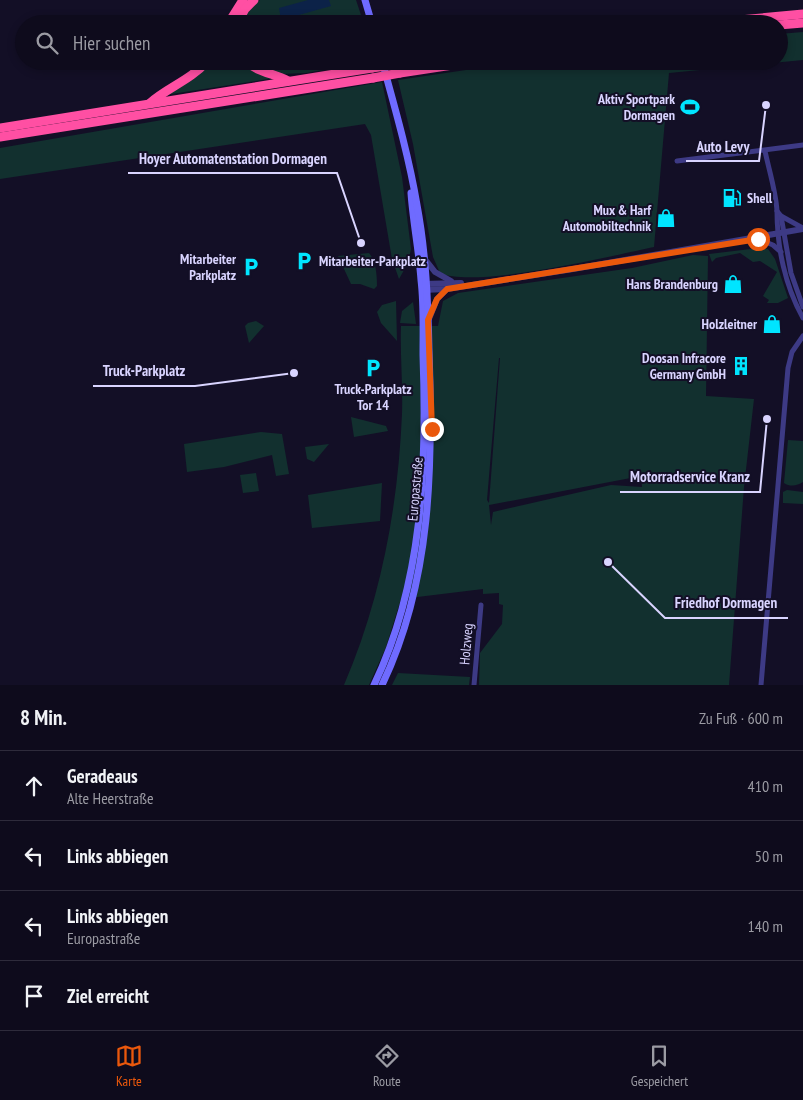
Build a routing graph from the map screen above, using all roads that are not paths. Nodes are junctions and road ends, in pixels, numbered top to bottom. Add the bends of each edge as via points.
1 (243, 0) edge
2 (254, 0) edge
3 (365, 0) edge
4 (803, 14) edge
5 (234, 15) edge
6 (242, 15) edge
7 (369, 15) edge
8 (788, 15) edge
9 (803, 23) edge
10 (788, 24) edge
11 (199, 70) edge
12 (259, 70) edge
13 (384, 70) edge
14 (389, 70) edge
15 (372, 73) junction
16 (288, 81) junction
17 (150, 103) junction
18 (0, 128) edge
19 (0, 137) edge
20 (803, 145) edge
21 (766, 151) junction
22 (678, 161) dead end
23 (408, 170) junction
24 (779, 214) junction
25 (803, 229) edge
26 (781, 234) junction
27 (758, 239) junction
28 (781, 253) junction
29 (424, 258) junction
30 (455, 283) junction
31 (474, 283) junction
32 (424, 287) junction
33 (447, 289) junction
34 (803, 308) edge
35 (803, 318) edge
36 (428, 320) junction
37 (803, 336) edge
38 (481, 605) dead end
39 (374, 685) edge
40 (382, 685) edge
41 (474, 685) edge
42 (761, 685) edge

1 - 5 highway
2 - 6 highway
3 - 7 main road
4 - 8 highway
9 - 10 highway
11 - 17 highway
12 - 16 highway
13 - 23 main road, Europastraße
14 - 15 highway, bridge
15 - 16 highway
15 - 19 highway
16 - 17 highway
17 - 18 highway
20 - 21 street
21 - 22 street
21 - 24 street
23 - 29 main road, Europastraße via 417,202
23 - 32 main road, Europastraße
24 - 25 street
24 - 26 street
25 - 26 street
26 - 27 street
26 - 28 street
26 - 34 street
27 - 28 street via 773,245
27 - 31 street
28 - 35 street via 788,285
29 - 30 street via 438,274
29 - 32 main road, Europastraße
30 - 31 street
30 - 32 street
31 - 33 street
32 - 33 street
32 - 36 main road, Europastraße
32 - 39 main road, Europastraße via 425,428 416,545 398,624
33 - 36 street via 437,299
36 - 40 main road, Europastraße via 432,429 422,546 405,627
37 - 42 street via 794,346 788,368
38 - 41 street, Holzweg

